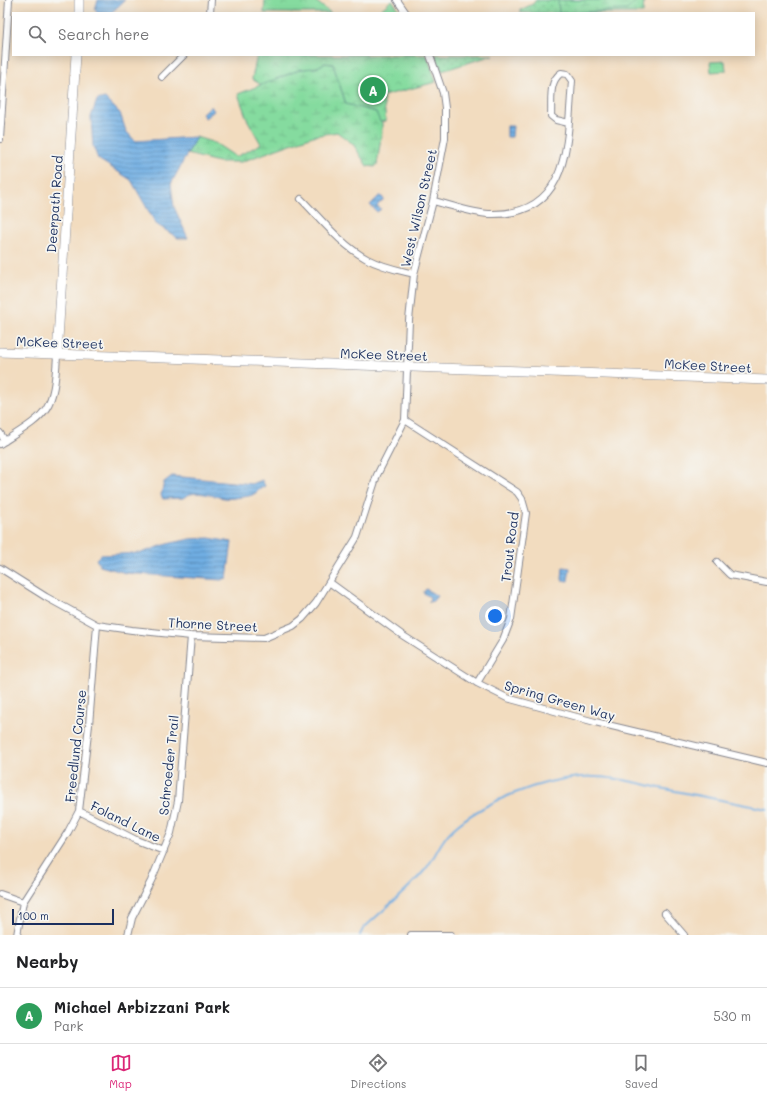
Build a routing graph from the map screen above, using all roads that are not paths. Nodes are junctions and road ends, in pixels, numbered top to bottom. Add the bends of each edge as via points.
1 (9, 0) edge
2 (80, 0) edge
3 (211, 0) edge
4 (397, 0) edge
5 (79, 12) edge
6 (210, 12) edge
7 (405, 12) edge
8 (76, 56) edge
9 (183, 56) edge
10 (430, 56) edge
11 (162, 77) dead end
12 (569, 124) junction
13 (0, 139) edge
14 (301, 199) dead end
15 (432, 201) junction
16 (414, 274) junction
17 (0, 352) edge
18 (57, 355) junction
19 (406, 368) junction
20 (767, 380) edge
21 (405, 420) junction
22 (0, 434) edge
23 (3, 442) edge
24 (717, 562) dead end
25 (0, 568) edge
26 (329, 582) junction
27 (767, 582) edge
28 (97, 625) junction
29 (192, 636) junction
30 (477, 683) junction
31 (767, 763) edge
32 (79, 810) junction
33 (164, 851) junction
34 (0, 894) edge
35 (23, 902) junction
36 (665, 912) dead end
37 (441, 934) edge
38 (17, 935) edge
39 (128, 935) edge
40 (411, 935) edge
41 (451, 935) edge
42 (684, 935) edge

1 - 13 street
2 - 5 street
3 - 6 street
4 - 7 street
8 - 18 street, Deerpath Road
9 - 11 street
10 - 15 street, West Wilson Street via 439,79 445,108 445,138
12 - 12 street via 572,81 567,74 561,73 555,77 552,84 551,116
12 - 15 street via 564,162 557,180 545,195 530,206 512,213 488,214
14 - 16 street via 344,243 366,259 387,268
15 - 16 street, West Wilson Street
16 - 19 street, West Wilson Street
17 - 18 street, McKee Street
18 - 19 street, McKee Street
18 - 23 street via 56,383 50,403 37,420
19 - 20 street, McKee Street
19 - 21 street, Thorne Street
21 - 26 street, Thorne Street via 377,475 357,537
21 - 30 street, Trout Road via 517,492 524,505 525,522 511,619 503,640
22 - 23 street
24 - 27 street via 730,575
25 - 28 street, Thorne Street
26 - 29 street, Thorne Street via 302,619 276,634 252,639
26 - 30 street, Spring Green Way via 402,635
28 - 29 street, Thorne Street
28 - 32 street, Freedlund Course
29 - 33 street, Schroeder Trail via 178,801
30 - 31 street, Spring Green Way via 526,704
32 - 33 street, Foland Lane via 136,840
32 - 35 street, Freedlund Course via 68,832
33 - 39 street, Schroeder Trail via 132,918
34 - 35 street
35 - 38 street
36 - 42 street
37 - 40 street
37 - 41 street

